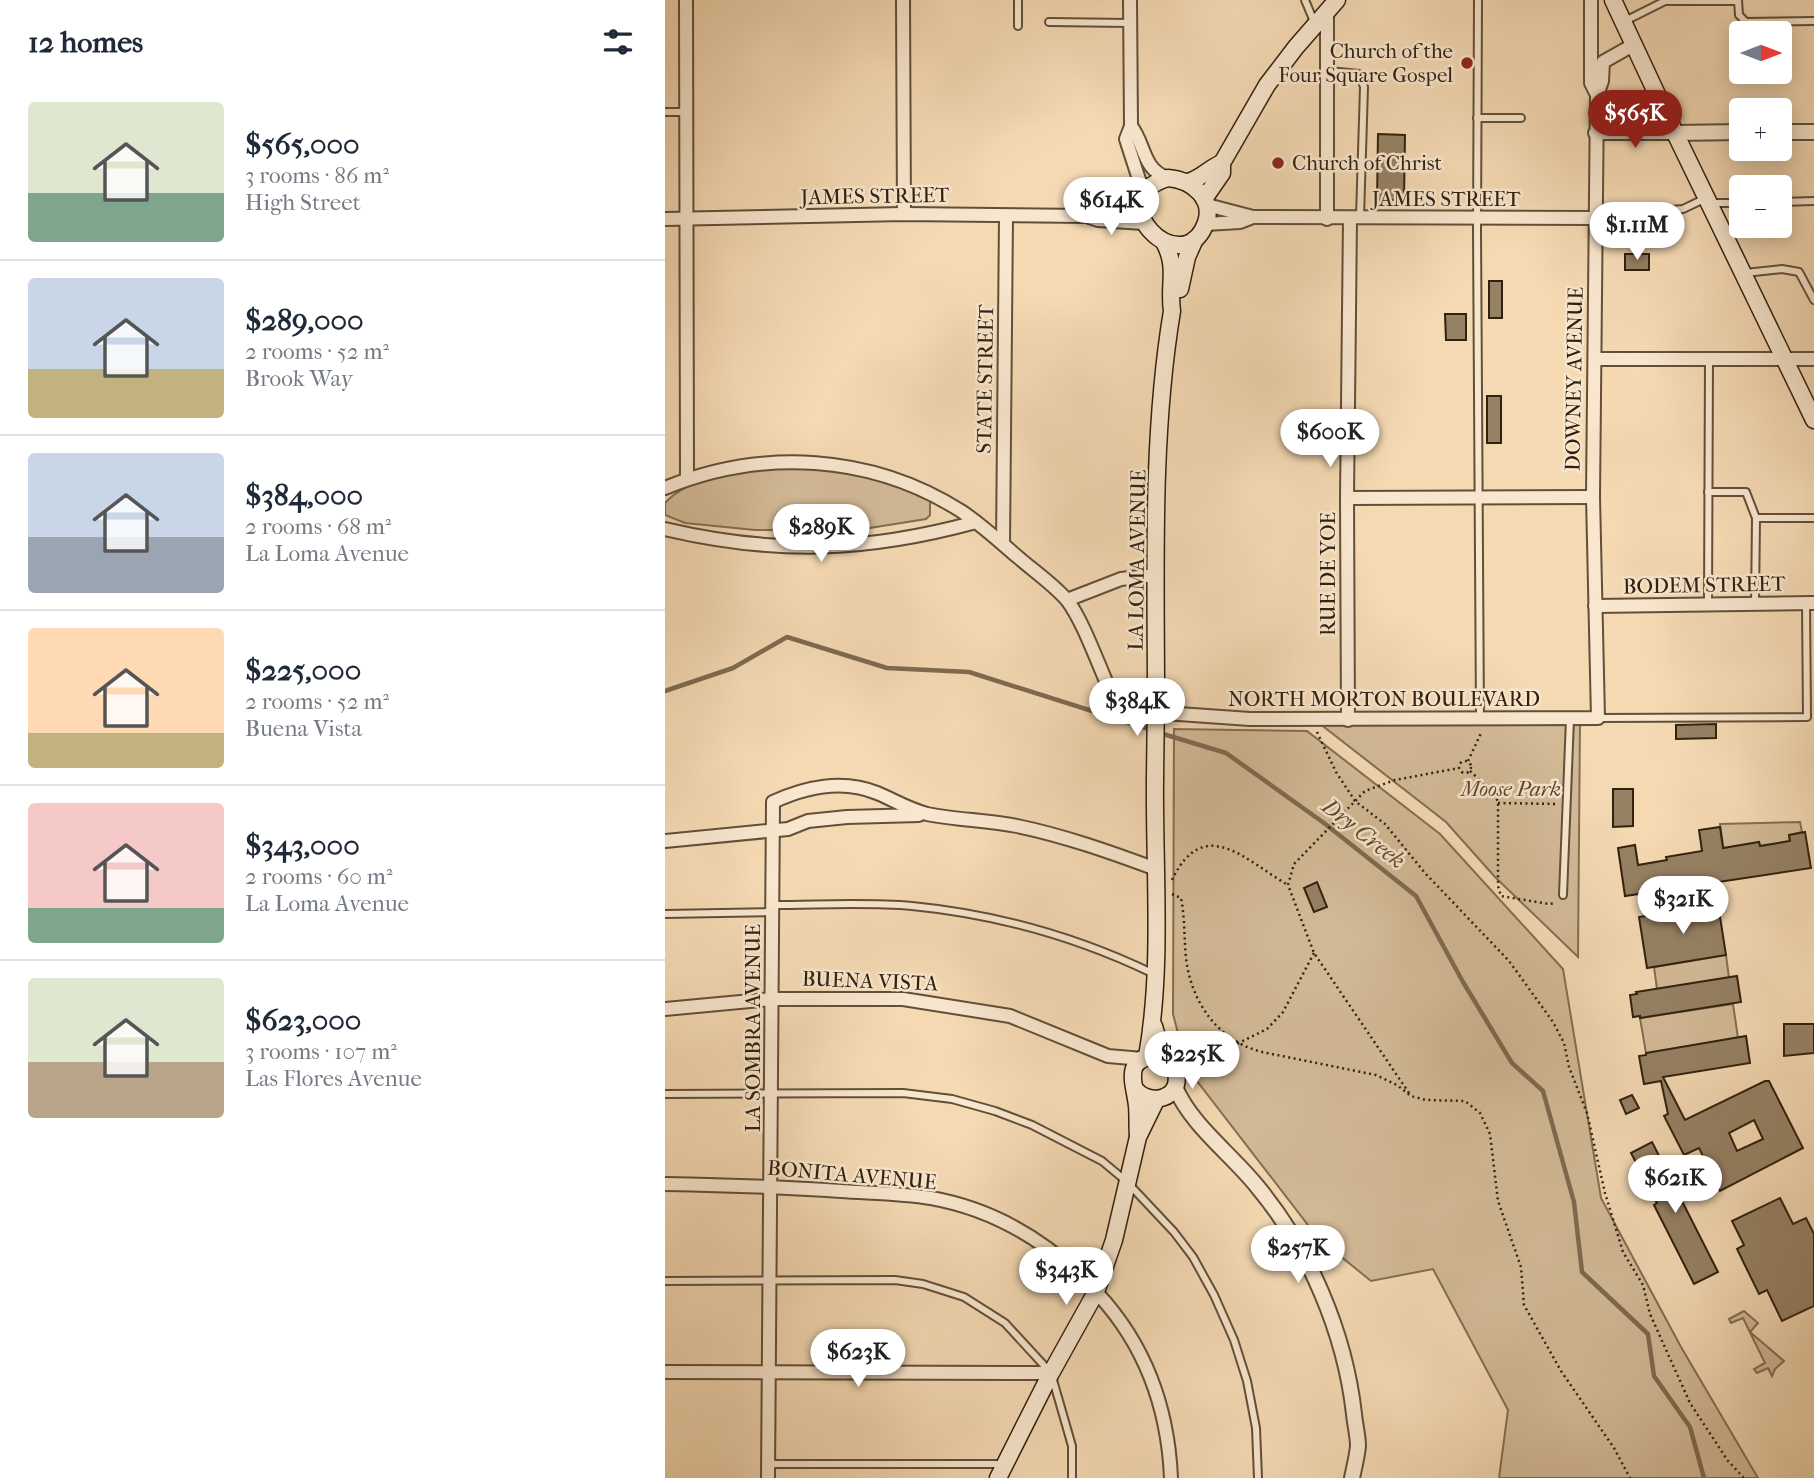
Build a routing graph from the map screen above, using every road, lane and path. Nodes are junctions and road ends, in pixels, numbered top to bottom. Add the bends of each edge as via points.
1 (686, 0) edge
2 (904, 0) edge
3 (1018, 0) edge
4 (1130, 0) edge
5 (1304, 0) edge
6 (1478, 0) edge
7 (1591, 0) edge
8 (1614, 1) edge
9 (1738, 1) edge
10 (1330, 4) edge
11 (1049, 22) dead end
12 (1622, 22) junction
13 (1814, 22) edge
14 (1130, 23) junction
15 (1315, 25) junction
16 (1018, 26) dead end
17 (1633, 45) junction
18 (1329, 71) junction
19 (1597, 95) junction
20 (665, 112) edge
21 (686, 112) junction
22 (1477, 118) junction
23 (1521, 118) dead end
24 (1131, 126) junction
25 (1595, 132) junction
26 (1729, 132) edge
27 (1792, 132) edge
28 (1814, 132) edge
29 (1675, 133) junction
30 (1222, 163) junction
31 (1126, 178) dead end
32 (1168, 178) junction
33 (1188, 182) junction
34 (1137, 200) junction
35 (1708, 201) junction
36 (1814, 201) edge
37 (1206, 202) junction
38 (1729, 202) edge
39 (1792, 202) edge
40 (904, 214) junction
41 (1006, 216) junction
42 (1086, 216) junction
43 (1253, 217) junction
44 (1596, 218) junction
45 (665, 219) edge
46 (687, 219) junction
47 (1327, 219) junction
48 (1355, 219) junction
49 (1477, 219) junction
50 (1144, 223) junction
51 (1206, 224) junction
52 (1195, 239) junction
53 (1164, 242) junction
54 (1744, 273) junction
55 (1814, 300) edge
56 (1172, 311) junction
57 (1596, 359) junction
58 (1709, 359) junction
59 (1784, 359) junction
60 (1814, 359) edge
61 (1814, 420) edge
62 (687, 479) junction
63 (667, 486) edge
64 (1708, 492) junction
65 (1477, 497) junction
66 (1593, 497) junction
67 (1347, 498) junction
68 (1756, 518) junction
69 (1814, 518) edge
70 (976, 522) junction
71 (665, 529) edge
72 (1003, 544) junction
73 (1156, 575) junction
74 (1067, 600) junction
75 (1810, 603) edge
76 (1708, 604) junction
77 (1755, 604) junction
78 (1595, 606) junction
79 (1598, 718) junction
80 (1484, 719) junction
81 (1570, 719) junction
82 (1311, 720) junction
83 (1348, 720) junction
84 (1468, 761) junction
85 (1459, 768) junction
86 (1470, 771) junction
87 (1355, 801) junction
88 (1498, 803) junction
89 (1566, 805) junction
90 (930, 814) junction
91 (773, 830) junction
92 (665, 841) edge
93 (1156, 869) junction
94 (1288, 885) junction
95 (1563, 895) joint
96 (773, 908) junction
97 (665, 914) edge
98 (1314, 953) junction
99 (1154, 974) junction
100 (772, 999) junction
101 (665, 1009) edge
102 (1153, 1020) junction
103 (1239, 1044) junction
104 (1108, 1056) junction
105 (1145, 1058) junction
106 (1167, 1060) junction
107 (1187, 1068) dead end
108 (1133, 1083) junction
109 (1175, 1087) junction
110 (771, 1092) junction
111 (665, 1094) edge
112 (1411, 1096) junction
113 (1157, 1100) junction
114 (1192, 1117) junction
115 (1138, 1137) junction
116 (1126, 1181) junction
117 (665, 1184) edge
118 (771, 1186) junction
119 (770, 1280) junction
120 (665, 1281) edge
121 (1095, 1292) junction
122 (768, 1372) junction
123 (665, 1373) edge
124 (1051, 1373) junction
125 (768, 1464) junction
126 (1002, 1471) edge
127 (768, 1478) edge
128 (1072, 1478) edge
129 (1171, 1478) edge
130 (1258, 1478) edge
131 (1352, 1478) edge
132 (1630, 1478) edge
133 (1744, 1478) edge

1 - 21 street
2 - 40 street
3 - 16 lane
4 - 14 street
5 - 15 lane
6 - 22 lane
7 - 19 street, DOWNEY AVENUE via 1591,83
8 - 12 main road
9 - 12 lane via 1665,1
9 - 13 lane via 1739,15 1746,22
10 - 15 main road
10 - 18 street
11 - 14 lane
12 - 17 main road
14 - 24 street
15 - 30 main road via 1267,85
17 - 19 street via 1603,62
17 - 29 main road
18 - 47 street
18 - 48 lane via 1359,74 1364,87
19 - 25 street, DOWNEY AVENUE
20 - 21 lane
21 - 46 street
22 - 23 lane
22 - 49 lane
24 - 32 street via 1149,164
24 - 34 street via 1126,139
25 - 29 street
25 - 44 street, DOWNEY AVENUE
26 - 29 street
27 - 28 street
29 - 35 main road
30 - 33 main road
30 - 37 main road via 1222,173
31 - 34 path
32 - 33 main road
32 - 34 main road via 1150,186
33 - 37 main road
34 - 42 street, JAMES STREET
34 - 50 main road
35 - 38 lane
35 - 44 lane via 1683,209
35 - 54 main road
36 - 39 lane
37 - 43 street, JAMES STREET
37 - 51 main road
40 - 41 street, JAMES STREET
40 - 46 street, JAMES STREET
41 - 42 street, JAMES STREET
41 - 72 street, STATE STREET
42 - 50 street, JAMES STREET
43 - 47 street, JAMES STREET
43 - 51 street, JAMES STREET
44 - 49 street, JAMES STREET
44 - 57 street, DOWNEY AVENUE
45 - 46 street, JAMES STREET
46 - 62 street
47 - 48 street, JAMES STREET
48 - 49 street, JAMES STREET
48 - 67 street, RUE DE YOE
49 - 65 lane
50 - 53 main road
51 - 52 main road
52 - 53 main road via 1180,245
52 - 56 main road, LA LOMA AVENUE
53 - 56 main road, LA LOMA AVENUE via 1172,257
54 - 55 lane via 1798,272
54 - 59 main road
56 - 73 main road, LA LOMA AVENUE via 1160,401
57 - 58 street
57 - 66 street, DOWNEY AVENUE
58 - 59 street
58 - 64 lane
59 - 60 street
59 - 61 main road
62 - 63 street, NORTH MORTON BOULEVARD
62 - 70 street, NORTH MORTON BOULEVARD via 745,464 843,465 901,481
64 - 68 lane via 1746,492
64 - 76 lane
65 - 66 street
65 - 67 street
65 - 80 lane
66 - 78 street, DOWNEY AVENUE
67 - 83 street, RUE DE YOE
68 - 69 lane
68 - 77 lane
70 - 71 street via 899,540 821,547 738,543
70 - 72 street, NORTH MORTON BOULEVARD
72 - 74 street, NORTH MORTON BOULEVARD
73 - 74 street via 1121,579
73 - 93 main road, LA LOMA AVENUE, bridge
74 - 82 street, NORTH MORTON BOULEVARD via 1113,696 1127,709
75 - 77 street, BODEM STREET
75 - 79 lane via 1807,717
76 - 77 street, BODEM STREET
76 - 78 street, BODEM STREET
78 - 79 street, DOWNEY AVENUE
79 - 81 street, NORTH MORTON BOULEVARD
80 - 81 street, NORTH MORTON BOULEVARD
80 - 83 street, NORTH MORTON BOULEVARD
80 - 84 path
81 - 89 lane
82 - 83 street, NORTH MORTON BOULEVARD
82 - 87 path
84 - 85 path via 1461,762
84 - 86 path
85 - 86 path via 1464,773
85 - 87 path via 1395,780 1365,791
86 - 88 path
87 - 94 path via 1294,864
87 - 133 path via 1385,824 1509,961 1553,1022 1587,1113 1623,1252 1643,1285 1650,1314 1690,1403
88 - 89 path
88 - 95 path via 1501,896 1549,904
89 - 95 lane
90 - 91 street via 821,819
90 - 91 street, LA SOMBRA AVENUE via 877,793 831,786 773,802
90 - 93 street via 1058,835
91 - 92 street
91 - 96 street, LA SOMBRA AVENUE
93 - 99 main road, LA LOMA AVENUE
94 - 98 path
94 - 103 path via 1236,851 1212,845 1186,856 1172,879 1169,894 1181,898 1186,960 1195,998
96 - 97 lane
96 - 99 lane via 909,906 976,914 1051,933
96 - 100 street, LA SOMBRA AVENUE
98 - 103 path via 1283,1012 1268,1028
98 - 112 path
99 - 102 main road, LA LOMA AVENUE
100 - 101 street, BUENA VISTA
100 - 104 street, BUENA VISTA via 903,999 969,1008 1010,1016
100 - 110 street, LA SOMBRA AVENUE
102 - 105 main road, LA LOMA AVENUE
102 - 106 main road, LA LOMA AVENUE
103 - 107 path
103 - 112 path via 1376,1075
104 - 105 street, BUENA VISTA
104 - 108 street, BUENA VISTA
105 - 106 main road
105 - 108 main road via 1134,1068
106 - 109 main road via 1176,1073
108 - 113 main road via 1145,1098
108 - 115 main road
109 - 113 main road
109 - 114 street
110 - 111 lane
110 - 116 lane via 903,1093 952,1099 1032,1125 1102,1161
110 - 118 street, LA SOMBRA AVENUE
112 - 132 path via 1465,1101 1480,1113 1490,1134 1498,1201 1521,1267 1524,1305
113 - 114 street
113 - 115 main road
114 - 131 street via 1259,1188 1285,1224 1321,1293 1353,1402 1358,1446
115 - 116 main road
116 - 121 main road via 1114,1240
116 - 130 lane via 1193,1257 1234,1340 1256,1428
117 - 118 street, BONITA AVENUE
118 - 119 street, LA SOMBRA AVENUE
118 - 121 street, BONITA AVENUE via 930,1198 963,1206 1040,1242
119 - 120 lane
119 - 122 street, LA SOMBRA AVENUE
119 - 124 lane via 895,1280 964,1297 1005,1323
121 - 124 main road
121 - 129 street, BONITA AVENUE via 1132,1338 1147,1367 1165,1420
122 - 123 street
122 - 124 street
122 - 125 street, LA SOMBRA AVENUE
124 - 126 main road
124 - 128 lane via 1072,1446
125 - 126 lane
125 - 127 street, LA SOMBRA AVENUE

